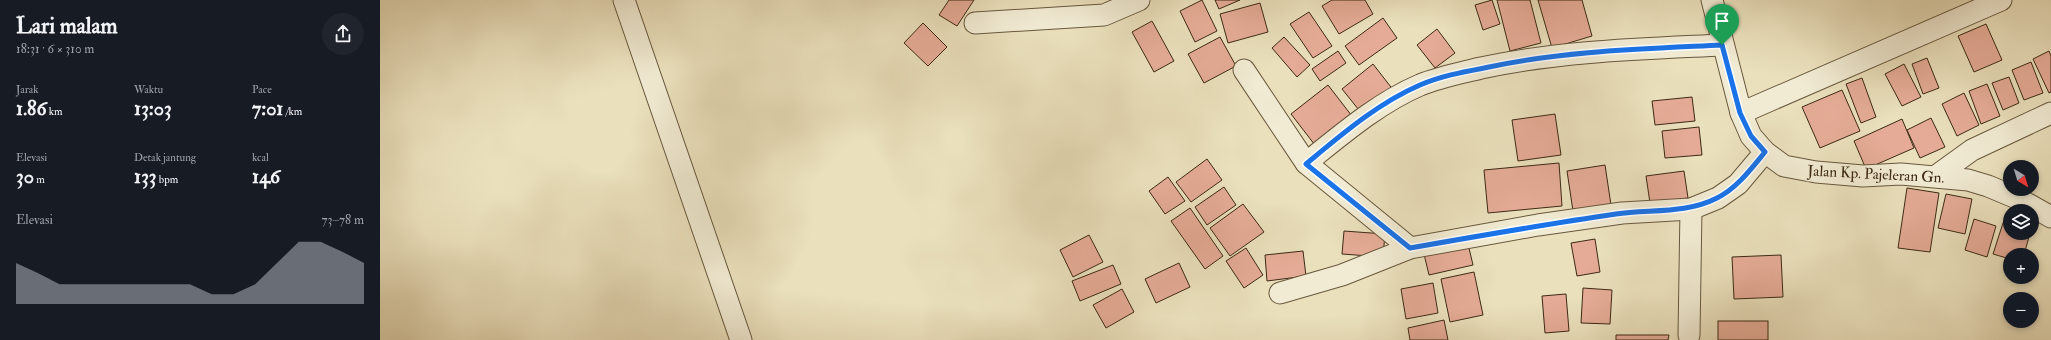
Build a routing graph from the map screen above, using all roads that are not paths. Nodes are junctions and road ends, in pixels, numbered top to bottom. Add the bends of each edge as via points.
1 (624, 0) edge
2 (1139, 0) edge
3 (1712, 0) edge
4 (2001, 0) edge
5 (974, 23) dead end
6 (1722, 45) junction
7 (1244, 70) dead end
8 (1740, 113) junction
9 (2051, 113) edge
10 (1765, 152) junction
11 (1306, 164) junction
12 (1936, 176) junction
13 (1691, 209) junction
14 (2051, 217) edge
15 (1410, 248) junction
16 (1280, 293) dead end
17 (1689, 335) dead end
18 (740, 340) edge

1 - 18 street
2 - 5 street via 1104,15
3 - 6 street, Jalan Kp. Pajeleran Gn.
4 - 8 street
6 - 8 street, Jalan Kp. Pajeleran Gn.
6 - 11 street via 1536,57 1445,76 1394,98 1341,135
7 - 11 street
8 - 10 street, Jalan Kp. Pajeleran Gn. via 1751,136
9 - 12 street via 1972,150
10 - 12 street, Jalan Kp. Pajeleran Gn. via 1784,166 1816,172 1862,176
10 - 13 street via 1738,184 1718,198
11 - 15 street
12 - 14 street, Jalan Kp. Pajeleran Gn. via 1968,180 1988,186 2019,199
13 - 15 street via 1622,213
13 - 17 street
15 - 16 street via 1342,275

